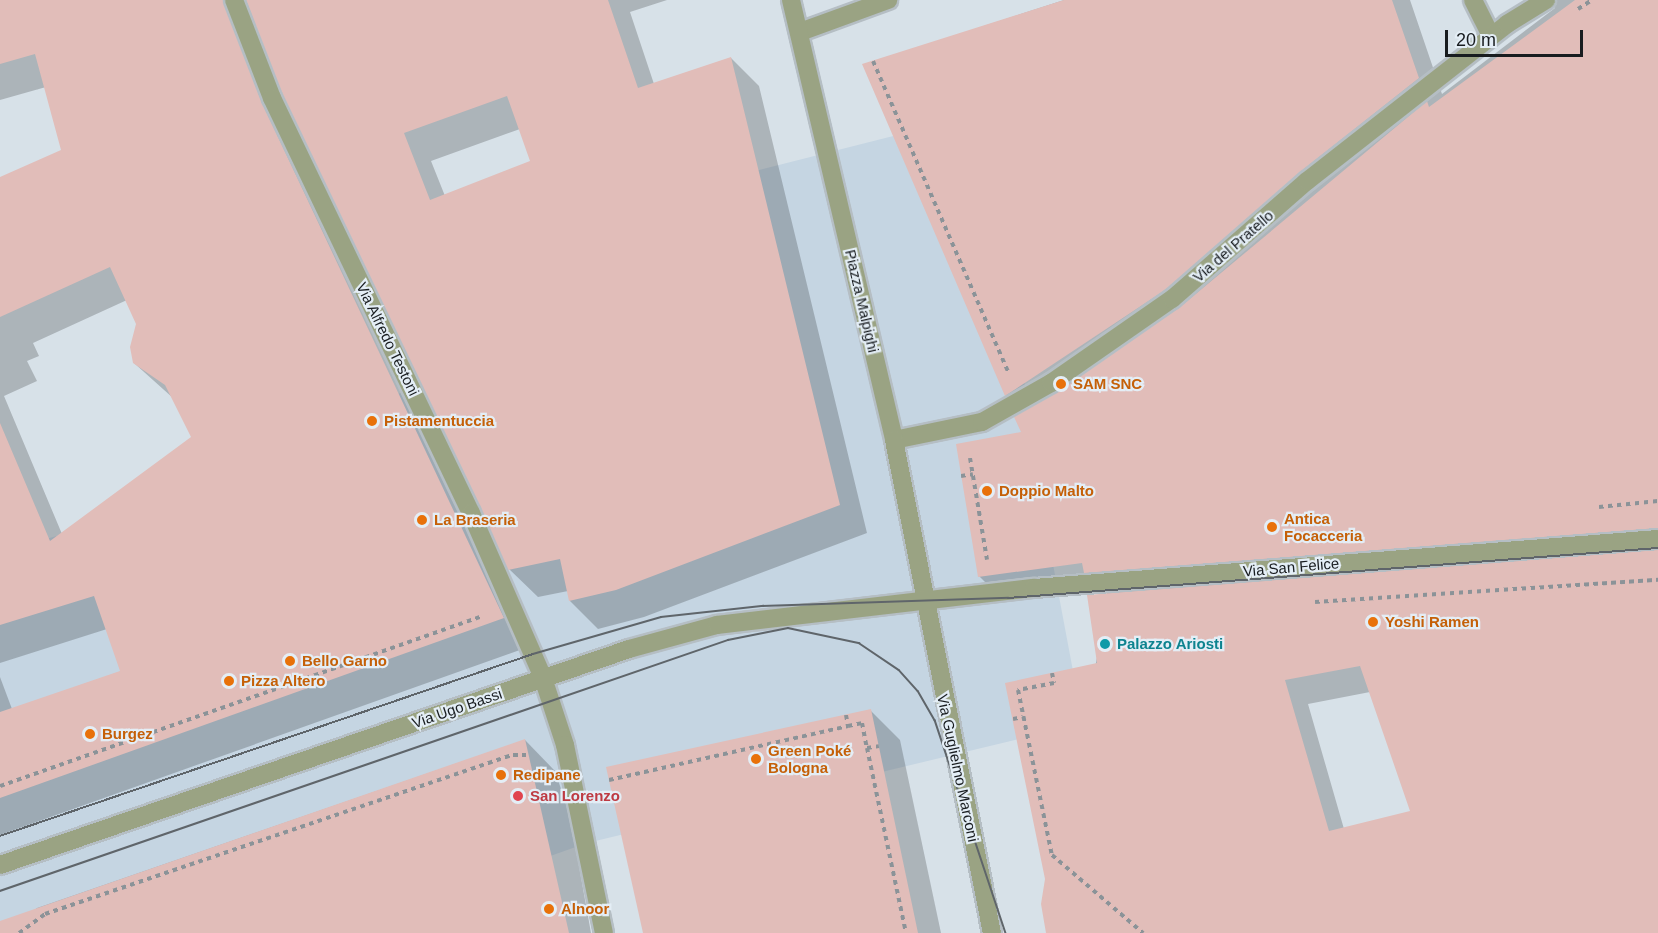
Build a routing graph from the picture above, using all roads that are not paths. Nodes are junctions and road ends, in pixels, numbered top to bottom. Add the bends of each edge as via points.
1 (234, 0) edge
2 (791, 0) edge
3 (888, 0) edge
4 (1473, 0) edge
5 (1546, 0) edge
6 (800, 32) junction
7 (1491, 36) junction
8 (894, 440) junction
9 (1658, 539) edge
10 (925, 603) junction
11 (543, 678) junction
12 (0, 865) edge
13 (604, 933) edge
14 (992, 933) edge

1 - 11 street, Via Alfredo Testoni via 272,98 461,492
2 - 6 street, Piazza Malpighi
3 - 6 street
4 - 7 street
5 - 7 street, Via del Pratello
6 - 8 street, Piazza Malpighi
7 - 8 street, Via del Pratello via 1307,181 1172,299 1060,377 982,422
8 - 10 street, Piazza Malpighi
9 - 10 street, Via San Felice via 1034,588
10 - 11 street, Via Ugo Bassi via 708,627
10 - 14 street, Via Guglielmo Marconi
11 - 12 street, Via Ugo Bassi
11 - 13 street, Via Alfredo Testoni via 565,745

